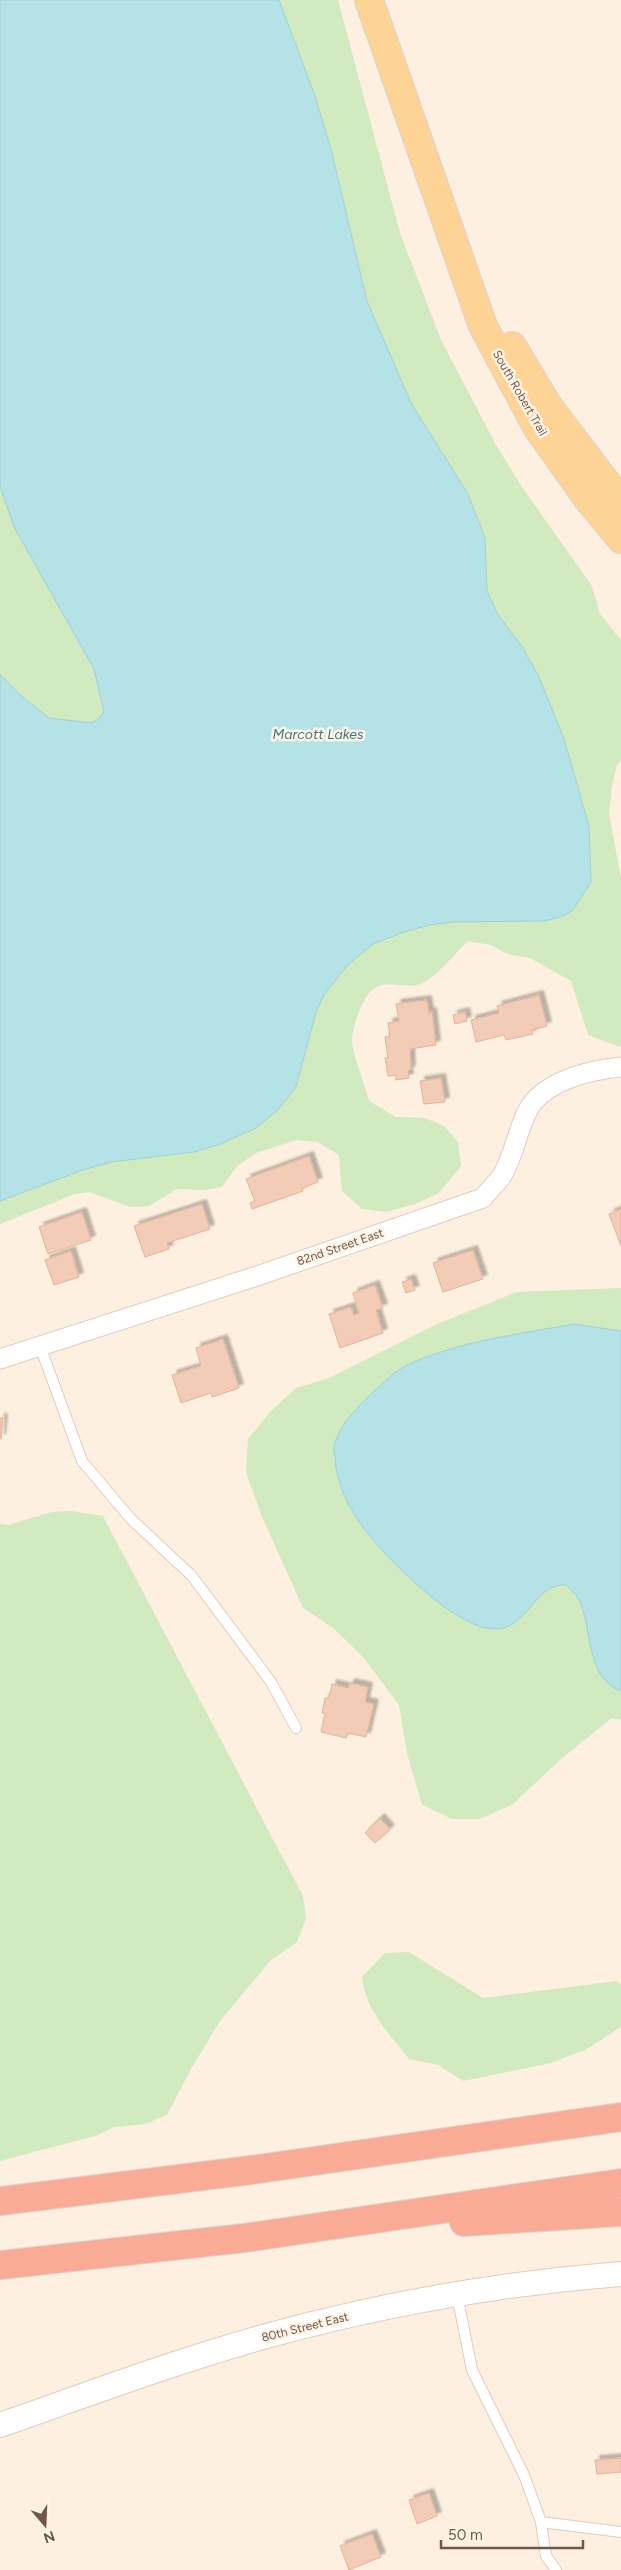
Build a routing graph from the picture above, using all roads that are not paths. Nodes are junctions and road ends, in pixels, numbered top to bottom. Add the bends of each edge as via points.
1 (369, 0) edge
2 (449, 231) junction
3 (621, 502) edge
4 (621, 539) edge
5 (621, 1067) edge
6 (40, 1346) junction
7 (0, 1359) edge
8 (296, 1728) dead end
9 (621, 2110) edge
10 (621, 2117) edge
11 (251, 2170) junction
12 (621, 2183) edge
13 (0, 2200) edge
14 (621, 2212) edge
15 (244, 2238) junction
16 (0, 2266) edge
17 (621, 2274) edge
18 (457, 2295) junction
19 (0, 2425) edge
20 (541, 2522) junction
21 (621, 2532) edge
22 (556, 2570) edge

1 - 2 main road, South Robert Trail
2 - 3 main road, South Robert Trail via 548,406
2 - 4 main road, South Robert Trail via 483,326 517,392 537,427
5 - 6 street, 82nd Street East via 593,1070 545,1092 528,1110 503,1174 483,1198
6 - 7 street, 82nd Street East
6 - 8 lane via 82,1461 130,1518 192,1576 271,1682
9 - 11 highway
10 - 11 highway
11 - 13 highway
12 - 15 highway
14 - 15 highway
15 - 16 highway
17 - 18 street, 80th Street East
18 - 19 street, 80th Street East via 336,2318 269,2335
18 - 20 lane via 472,2370 524,2475
20 - 21 lane
20 - 22 lane via 546,2556

